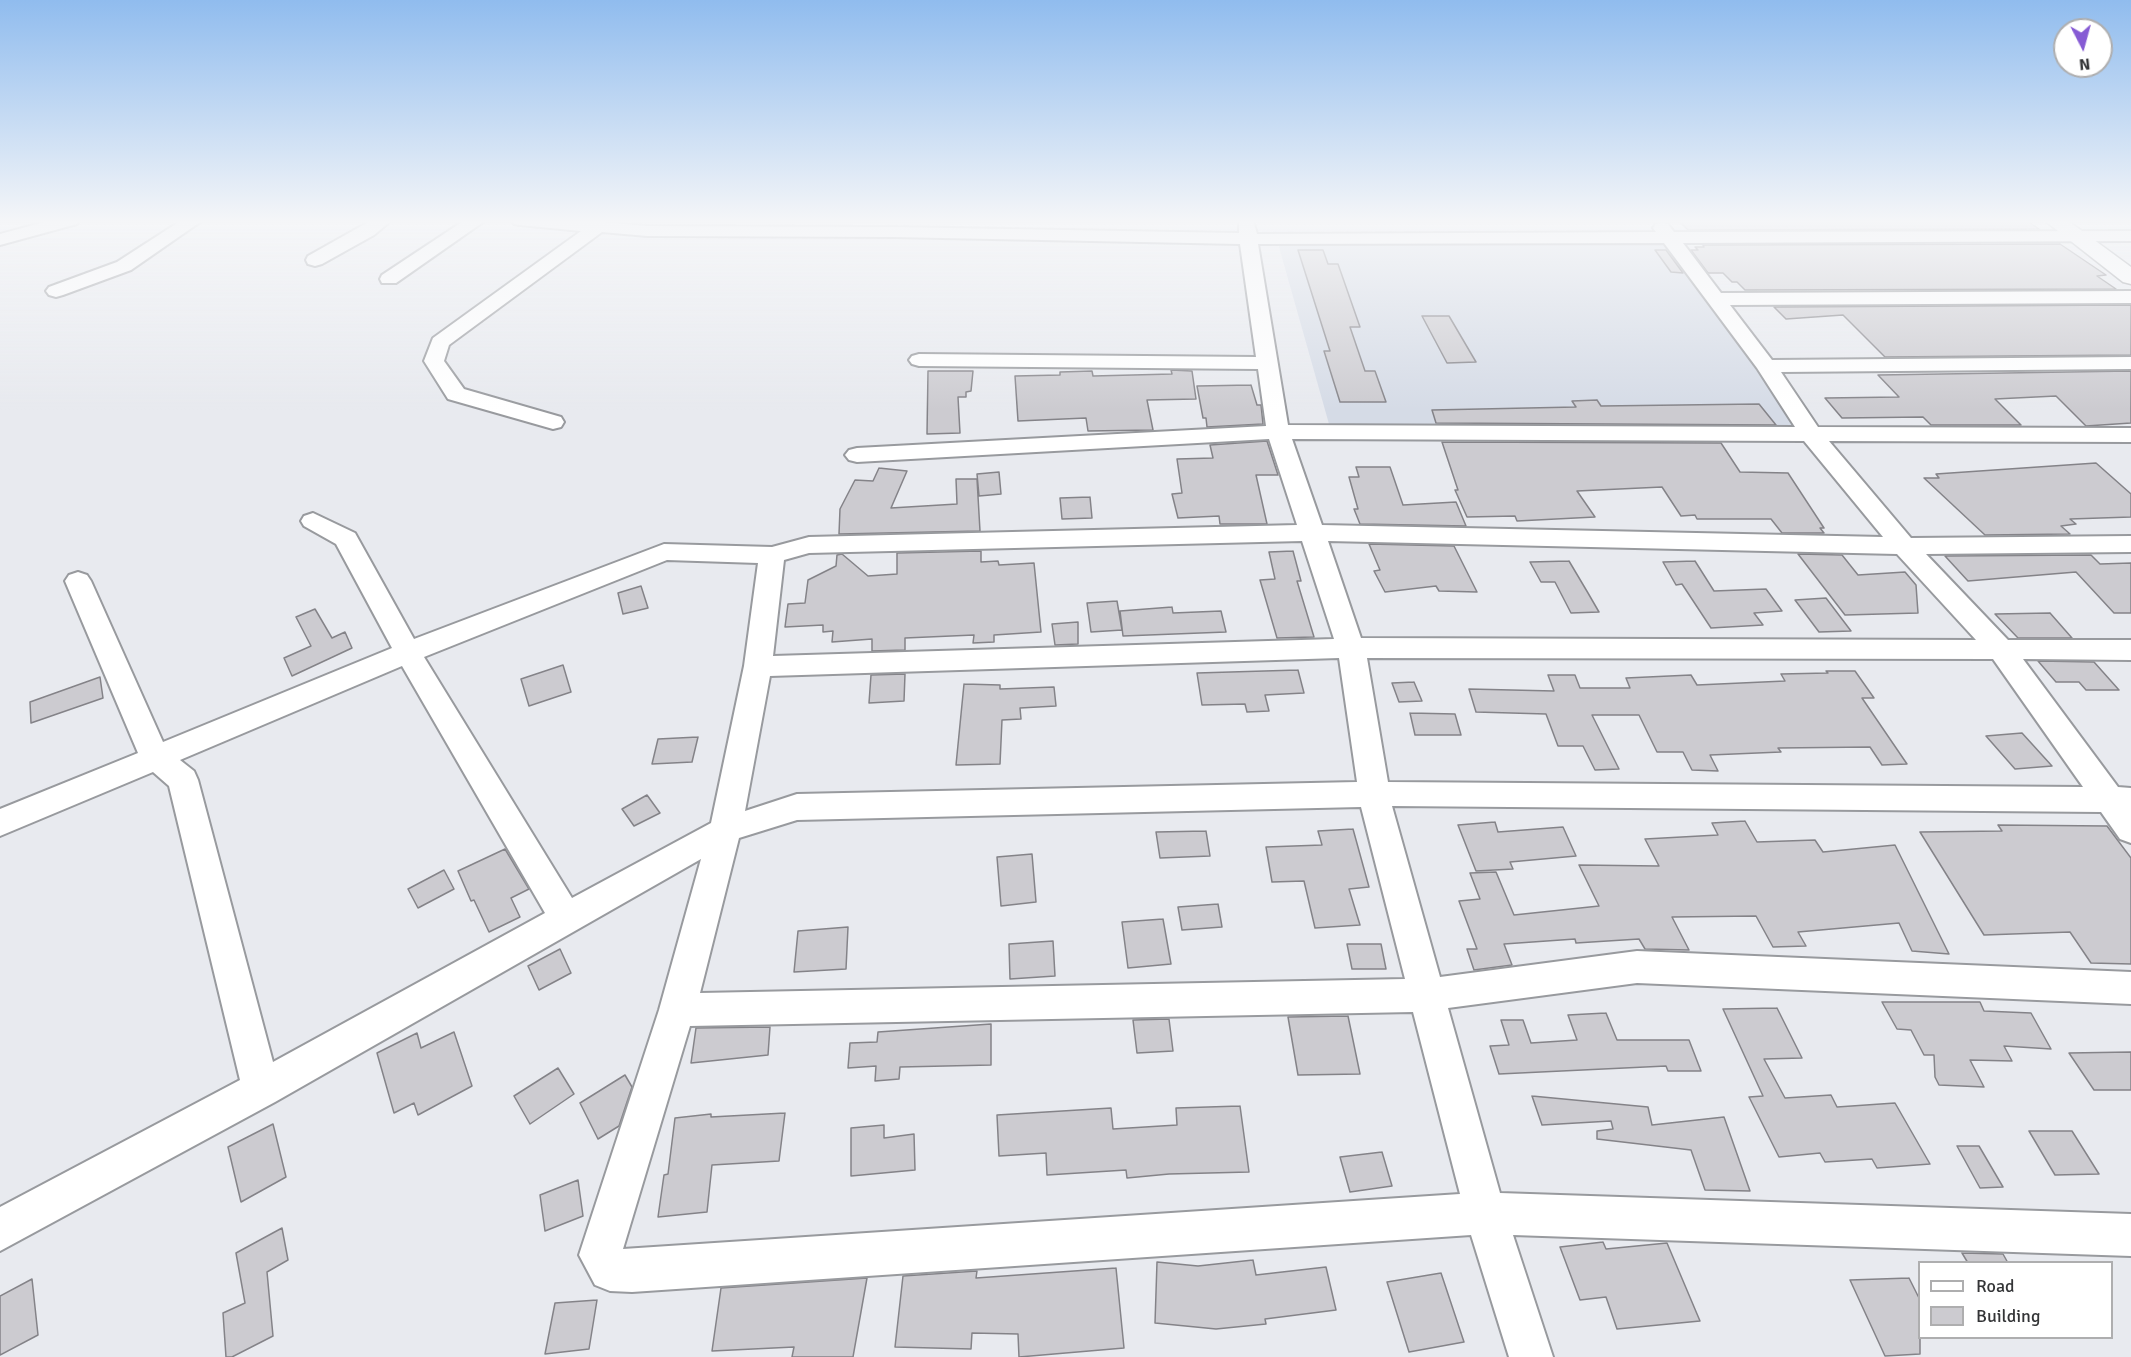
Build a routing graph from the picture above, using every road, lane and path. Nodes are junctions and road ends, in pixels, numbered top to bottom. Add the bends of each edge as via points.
1 (77, 283) edge
2 (521, 283) edge
3 (1256, 283) edge
4 (1705, 283) edge
5 (56, 291) dead end
6 (2131, 297) edge
7 (1717, 299) junction
8 (919, 360) dead end
9 (1268, 363) junction
10 (2131, 363) edge
11 (1766, 366) junction
12 (553, 422) dead end
13 (1278, 432) junction
14 (1811, 434) junction
15 (2131, 435) edge
16 (857, 455) dead end
17 (313, 521) dead end
18 (1313, 533) junction
19 (2131, 544) edge
20 (1904, 546) junction
21 (772, 555) junction
22 (78, 581) dead end
23 (1351, 648) junction
24 (2001, 650) junction
25 (2131, 650) edge
26 (408, 653) junction
27 (758, 666) junction
28 (155, 757) junction
29 (1373, 794) junction
30 (2119, 800) edge
31 (0, 823) edge
32 (725, 830) junction
33 (2131, 830) edge
34 (566, 918) junction
35 (2131, 988) edge
36 (1425, 995) junction
37 (677, 1010) junction
38 (261, 1089) junction
39 (1485, 1213) junction
40 (0, 1230) edge
41 (2131, 1234) edge
42 (1531, 1357) edge

1 - 5 street
2 - 12 street via 440,342 434,361 456,394
3 - 9 street
4 - 7 street
6 - 7 street
7 - 11 street
8 - 9 street
9 - 13 street
10 - 11 street
11 - 14 street
13 - 14 street
13 - 16 street
13 - 18 street
14 - 15 street
14 - 20 street
17 - 26 street via 346,539
18 - 20 street
18 - 21 street via 809,545
18 - 23 street
19 - 20 street
20 - 24 street
21 - 26 street via 664,552
21 - 27 street
22 - 28 street
23 - 24 street
23 - 27 street
23 - 29 street
24 - 25 street
24 - 30 street
26 - 28 street
26 - 34 street
27 - 32 street
28 - 31 street
28 - 38 street via 183,780
29 - 30 street
29 - 32 street via 797,807
29 - 36 street
30 - 33 street
32 - 34 street
32 - 37 street
34 - 38 street
35 - 36 street via 1637,967
36 - 37 street
36 - 39 street
37 - 39 street via 600,1255 610,1270
38 - 40 street
39 - 41 street
39 - 42 street

